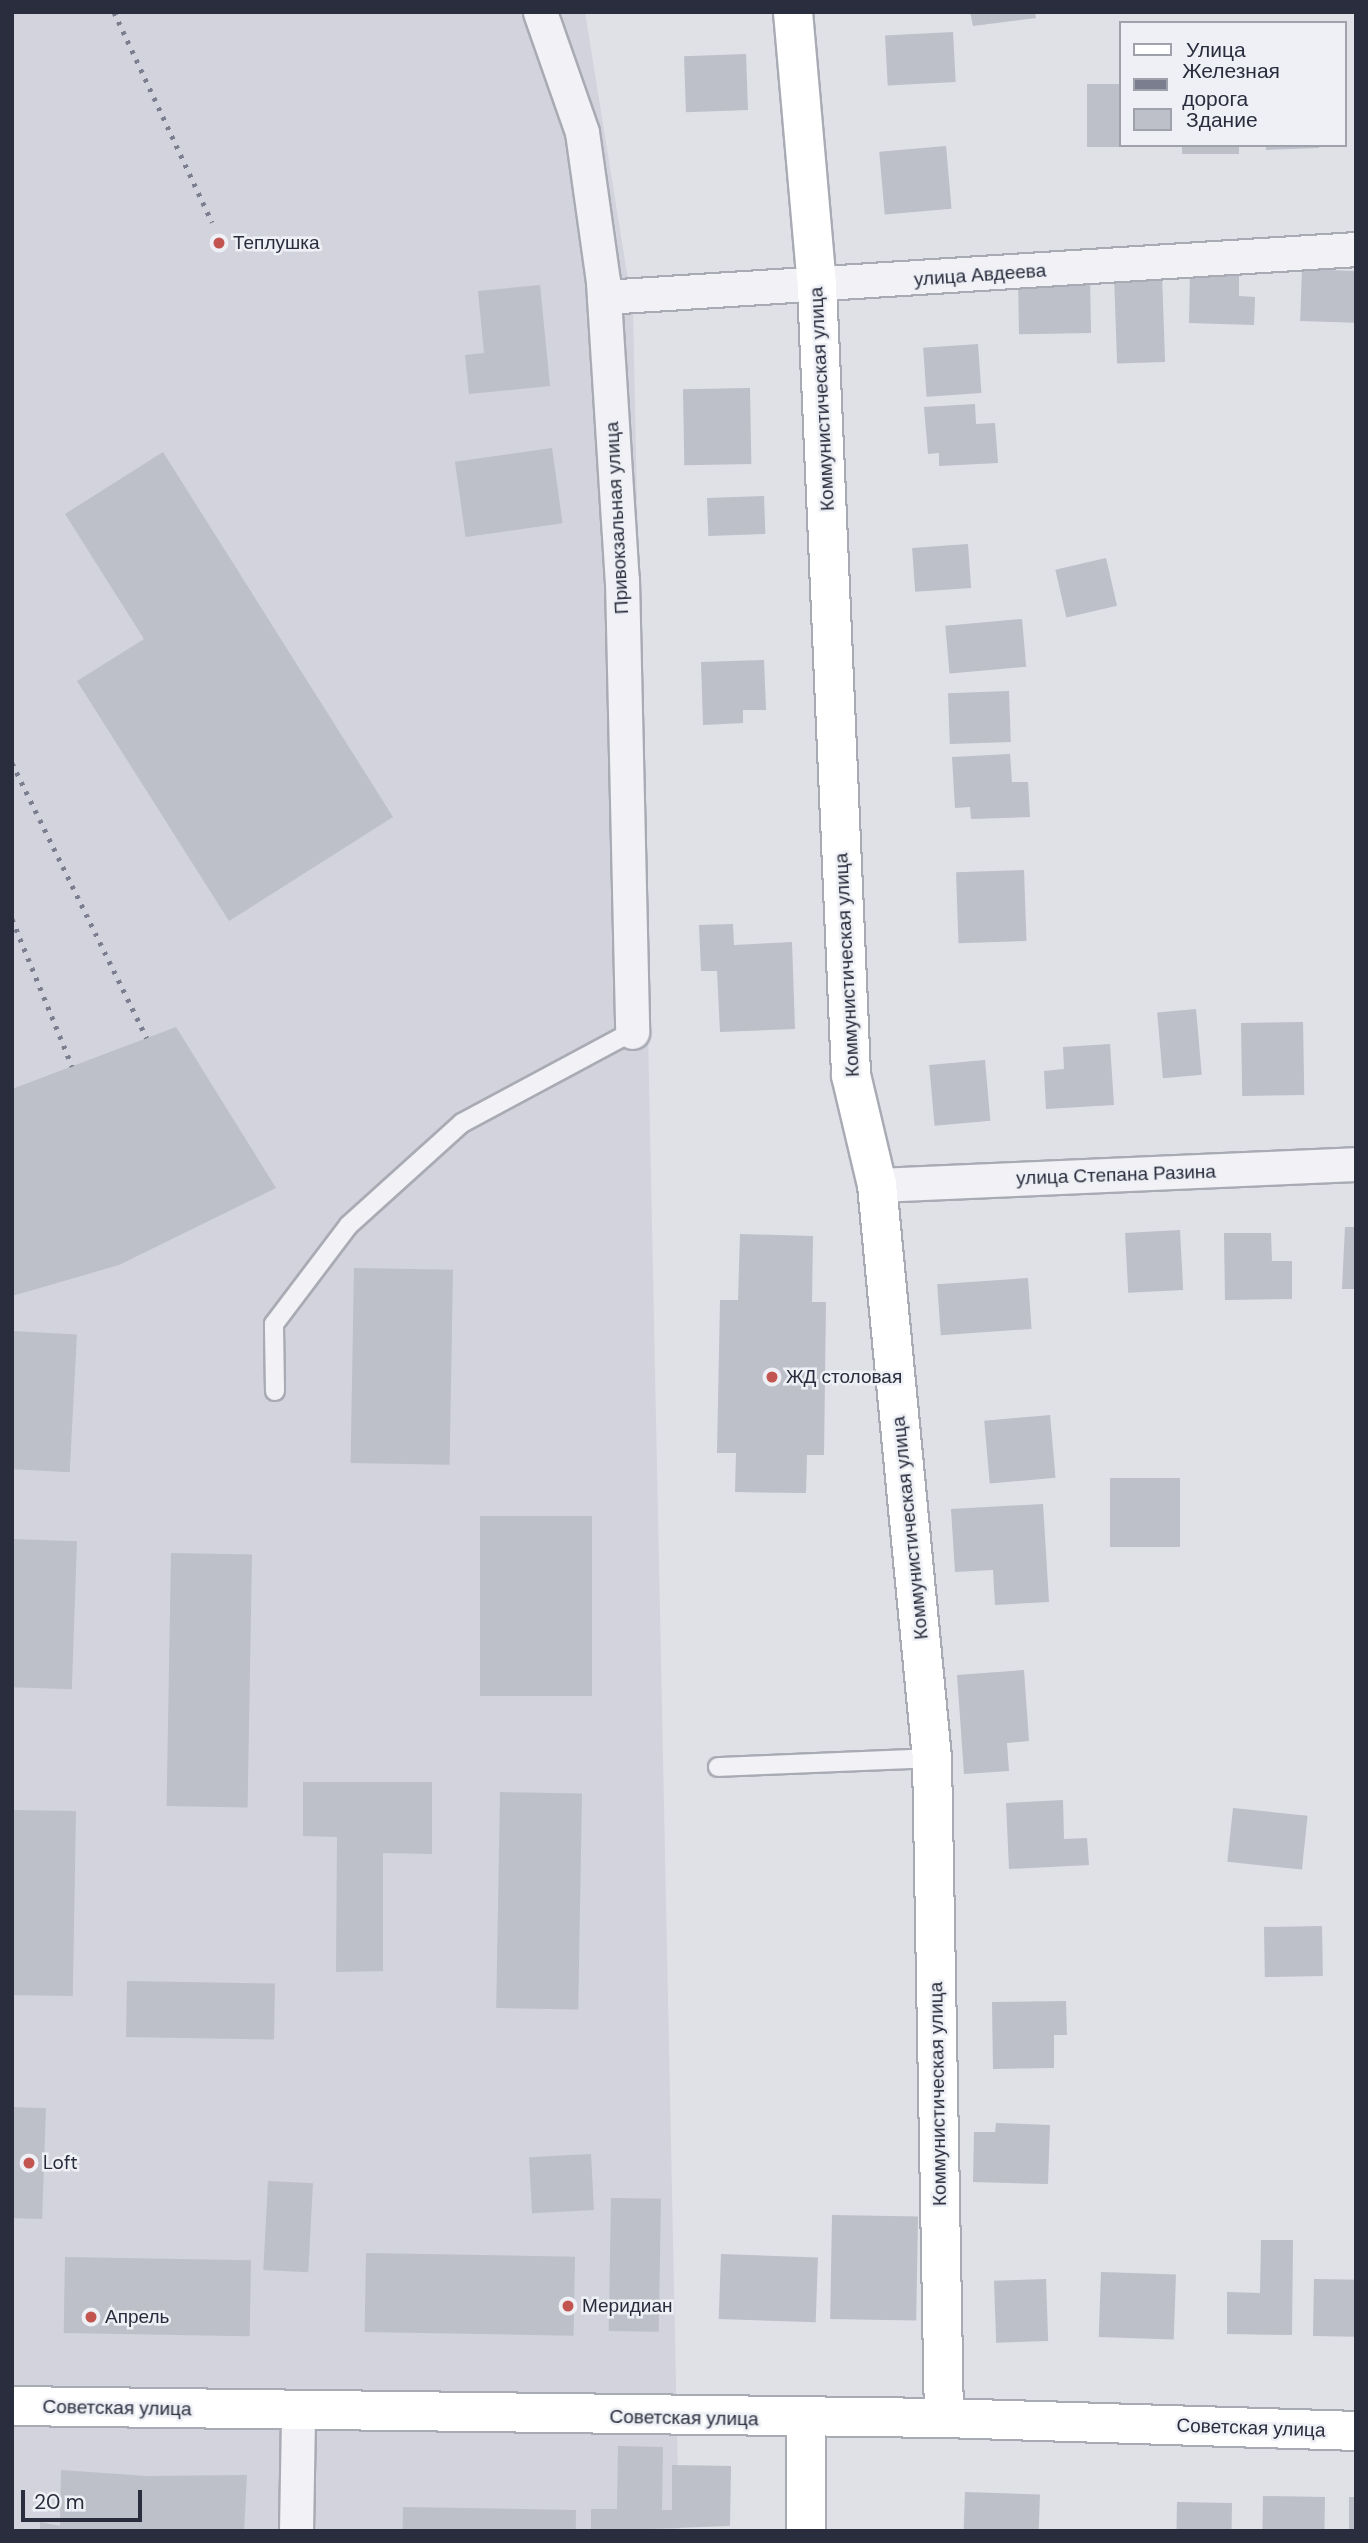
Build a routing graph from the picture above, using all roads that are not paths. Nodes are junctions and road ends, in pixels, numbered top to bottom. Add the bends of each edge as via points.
1 (540, 12) edge
2 (793, 12) edge
3 (1356, 249) edge
4 (817, 286) junction
5 (604, 297) junction
6 (632, 1032) joint
7 (1356, 1164) edge
8 (877, 1185) junction
9 (275, 1391) dead end
10 (932, 1758) junction
11 (718, 1767) dead end
12 (12, 2406) edge
13 (298, 2411) junction
14 (944, 2418) junction
15 (806, 2420) junction
16 (1356, 2431) edge
17 (296, 2531) edge
18 (806, 2531) edge

1 - 5 street, Привокзальная улица via 582,132
2 - 4 street, Коммунистическая улица
3 - 4 street, улица Авдеева
4 - 5 street, улица Авдеева
4 - 8 street, Коммунистическая улица via 851,1075
5 - 6 street, Привокзальная улица via 622,580
6 - 9 lane via 462,1123 349,1225 274,1324
7 - 8 street, улица Степана Разина
8 - 10 street, Коммунистическая улица
10 - 11 lane
10 - 14 street, Коммунистическая улица
12 - 13 street, Советская улица
13 - 15 street, Советская улица
13 - 17 street
14 - 15 street, Советская улица
14 - 16 street, Советская улица
15 - 18 street

